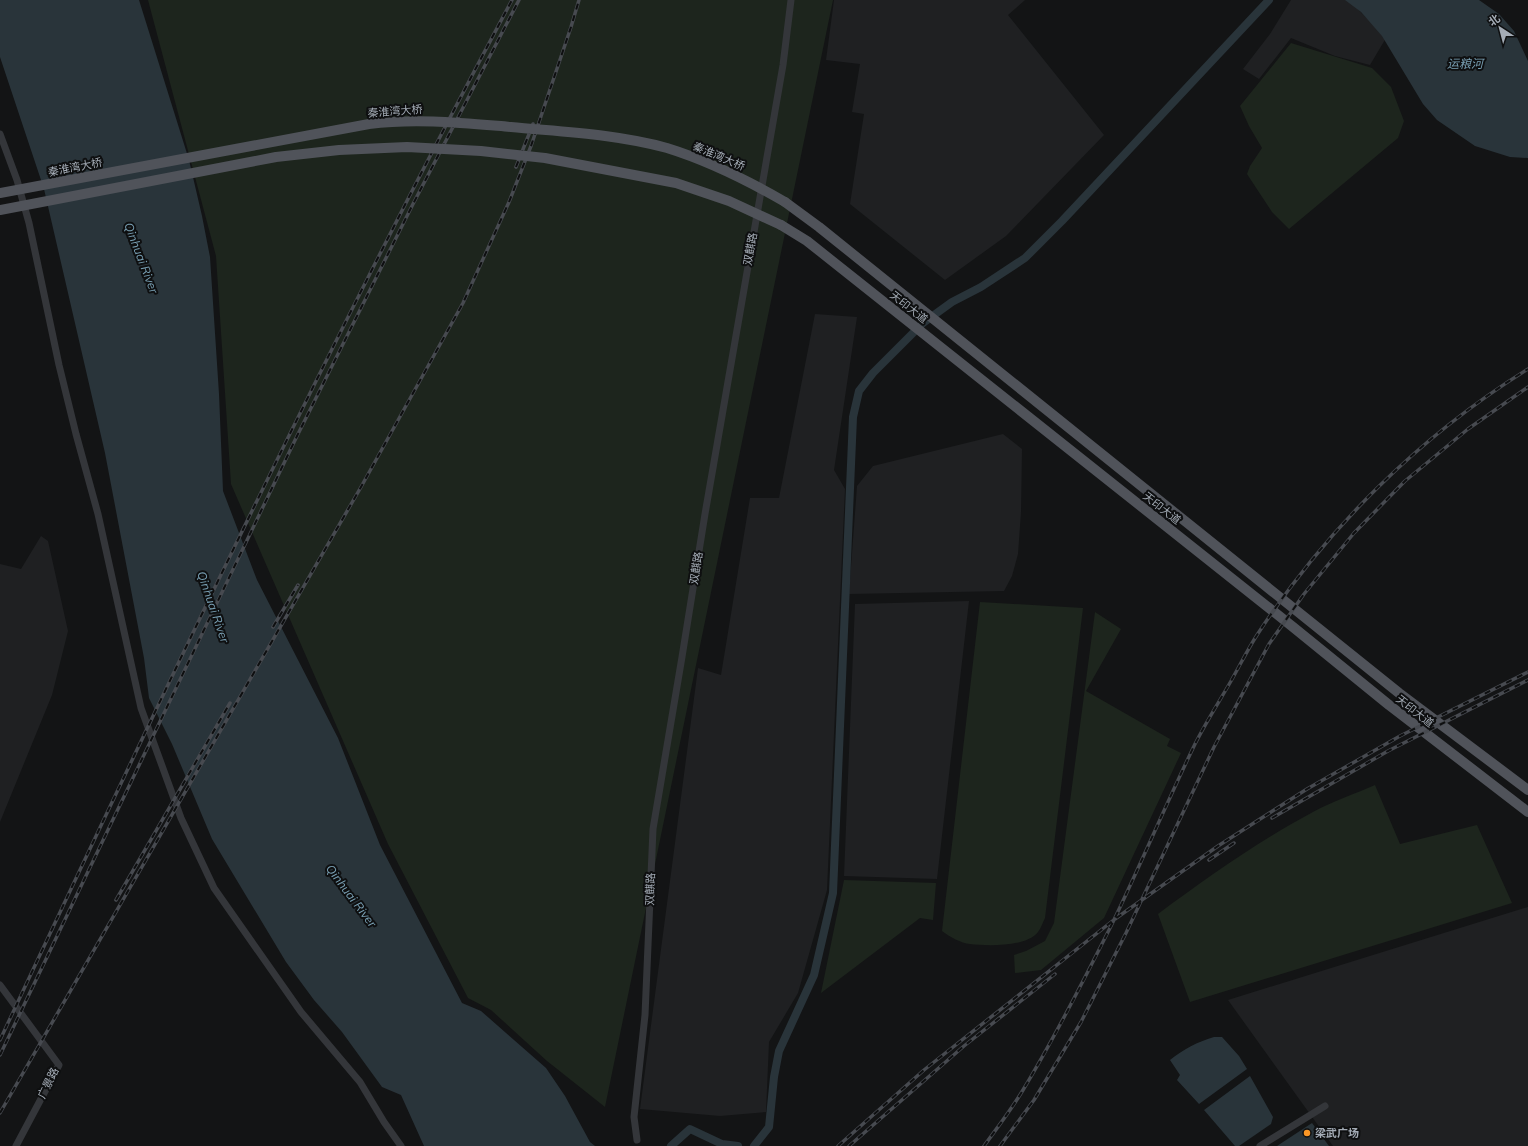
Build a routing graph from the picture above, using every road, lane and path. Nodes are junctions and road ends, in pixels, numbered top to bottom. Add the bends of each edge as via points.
1 (791, 0) edge
2 (0, 134) edge
3 (0, 193) edge
4 (785, 202) joint
5 (0, 210) edge
6 (1528, 790) edge
7 (1528, 812) edge
8 (0, 985) edge
9 (1325, 1106) dead end
10 (637, 1144) edge
11 (16, 1146) edge
12 (402, 1146) edge
13 (1260, 1146) edge

1 - 10 street, 双麒路 via 784,65 722,413 653,829 645,1015 634,1117
2 - 12 street via 29,223 59,365 98,514 141,708 181,818 214,888 301,1012 360,1082
3 - 4 main road, 秦淮湾大桥, bridge via 369,124 436,121 592,135 653,145 716,166
4 - 6 main road, 天印大道 via 819,226 1399,693
5 - 7 main road, 天印大道, bridge via 276,157 407,146 481,150 545,158 676,183 729,201 781,225 807,242 1389,706
8 - 11 street, 广景路 via 59,1064
9 - 13 street

